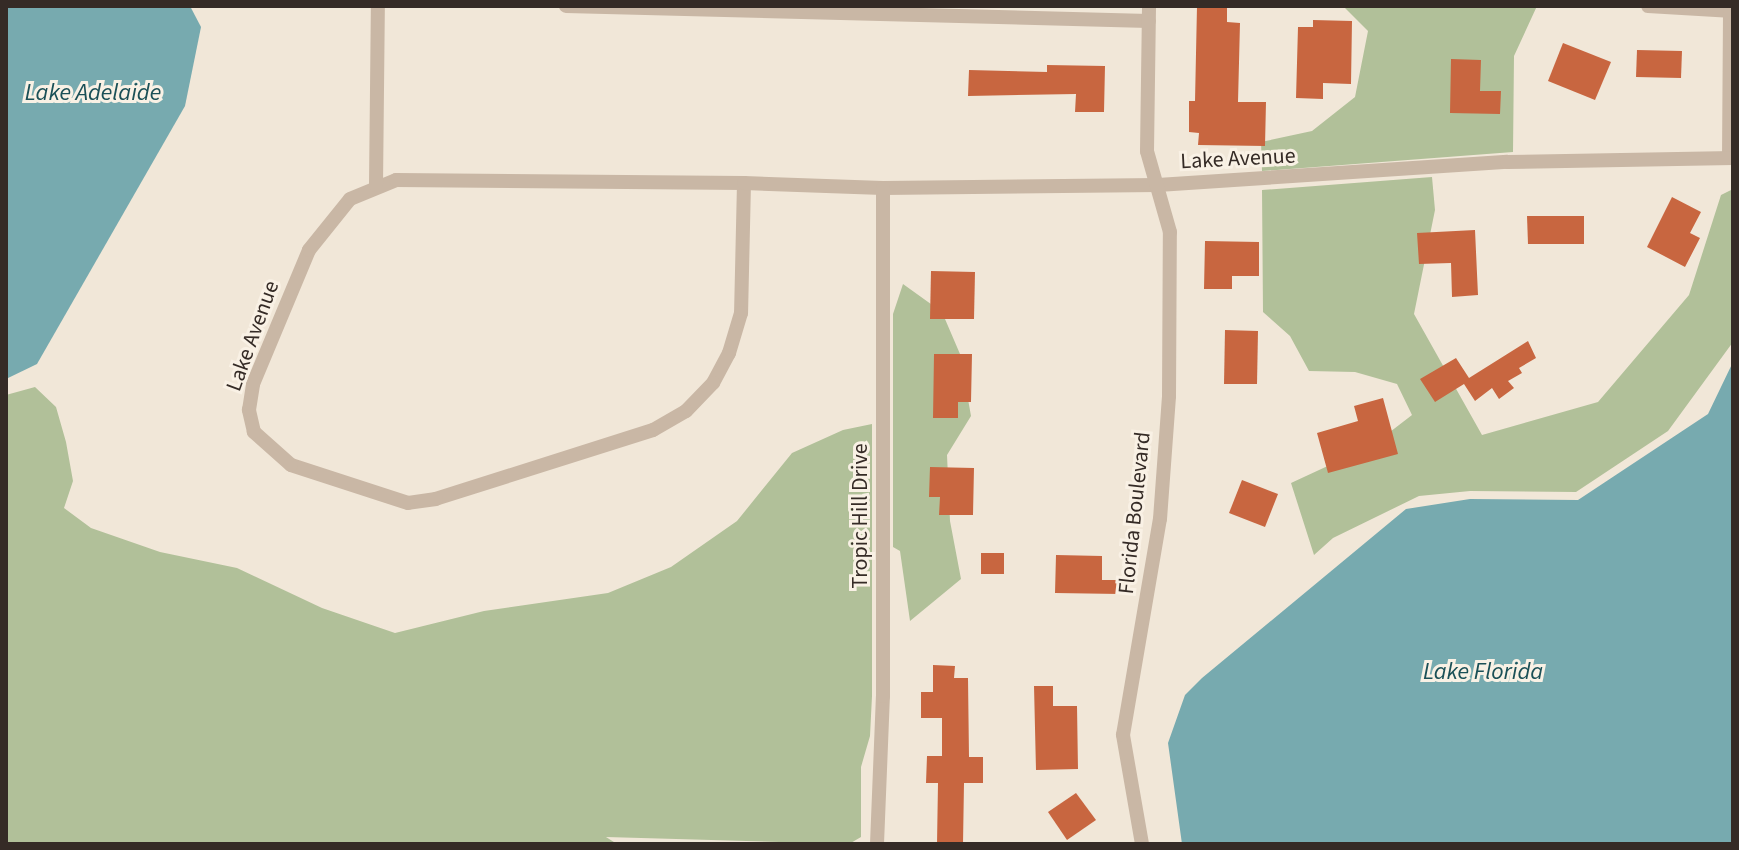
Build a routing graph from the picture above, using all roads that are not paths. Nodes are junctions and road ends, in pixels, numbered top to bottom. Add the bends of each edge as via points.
1 (378, 6) edge
2 (566, 6) edge
3 (1648, 6) edge
4 (1732, 11) edge
5 (1149, 14) edge
6 (1731, 158) edge
7 (744, 183) junction
8 (376, 185) junction
9 (1158, 185) junction
10 (883, 188) junction
11 (877, 844) edge
12 (1142, 844) edge

1 - 8 street
2 - 5 street
3 - 4 street
4 - 6 street
5 - 9 street, Florida Boulevard via 1147,151
6 - 9 street, Lake Avenue via 1507,162
7 - 8 street, Lake Avenue via 424,178
7 - 8 street, Lake Avenue via 741,313 713,383 686,411 653,430 436,499 408,503 291,465 254,432 249,410 253,384 309,250 331,217
7 - 10 street, Lake Avenue
9 - 10 street, Lake Avenue
9 - 12 street, Florida Boulevard via 1170,232 1169,396 1160,519 1123,735
10 - 11 street, Tropic Hill Drive via 883,696

